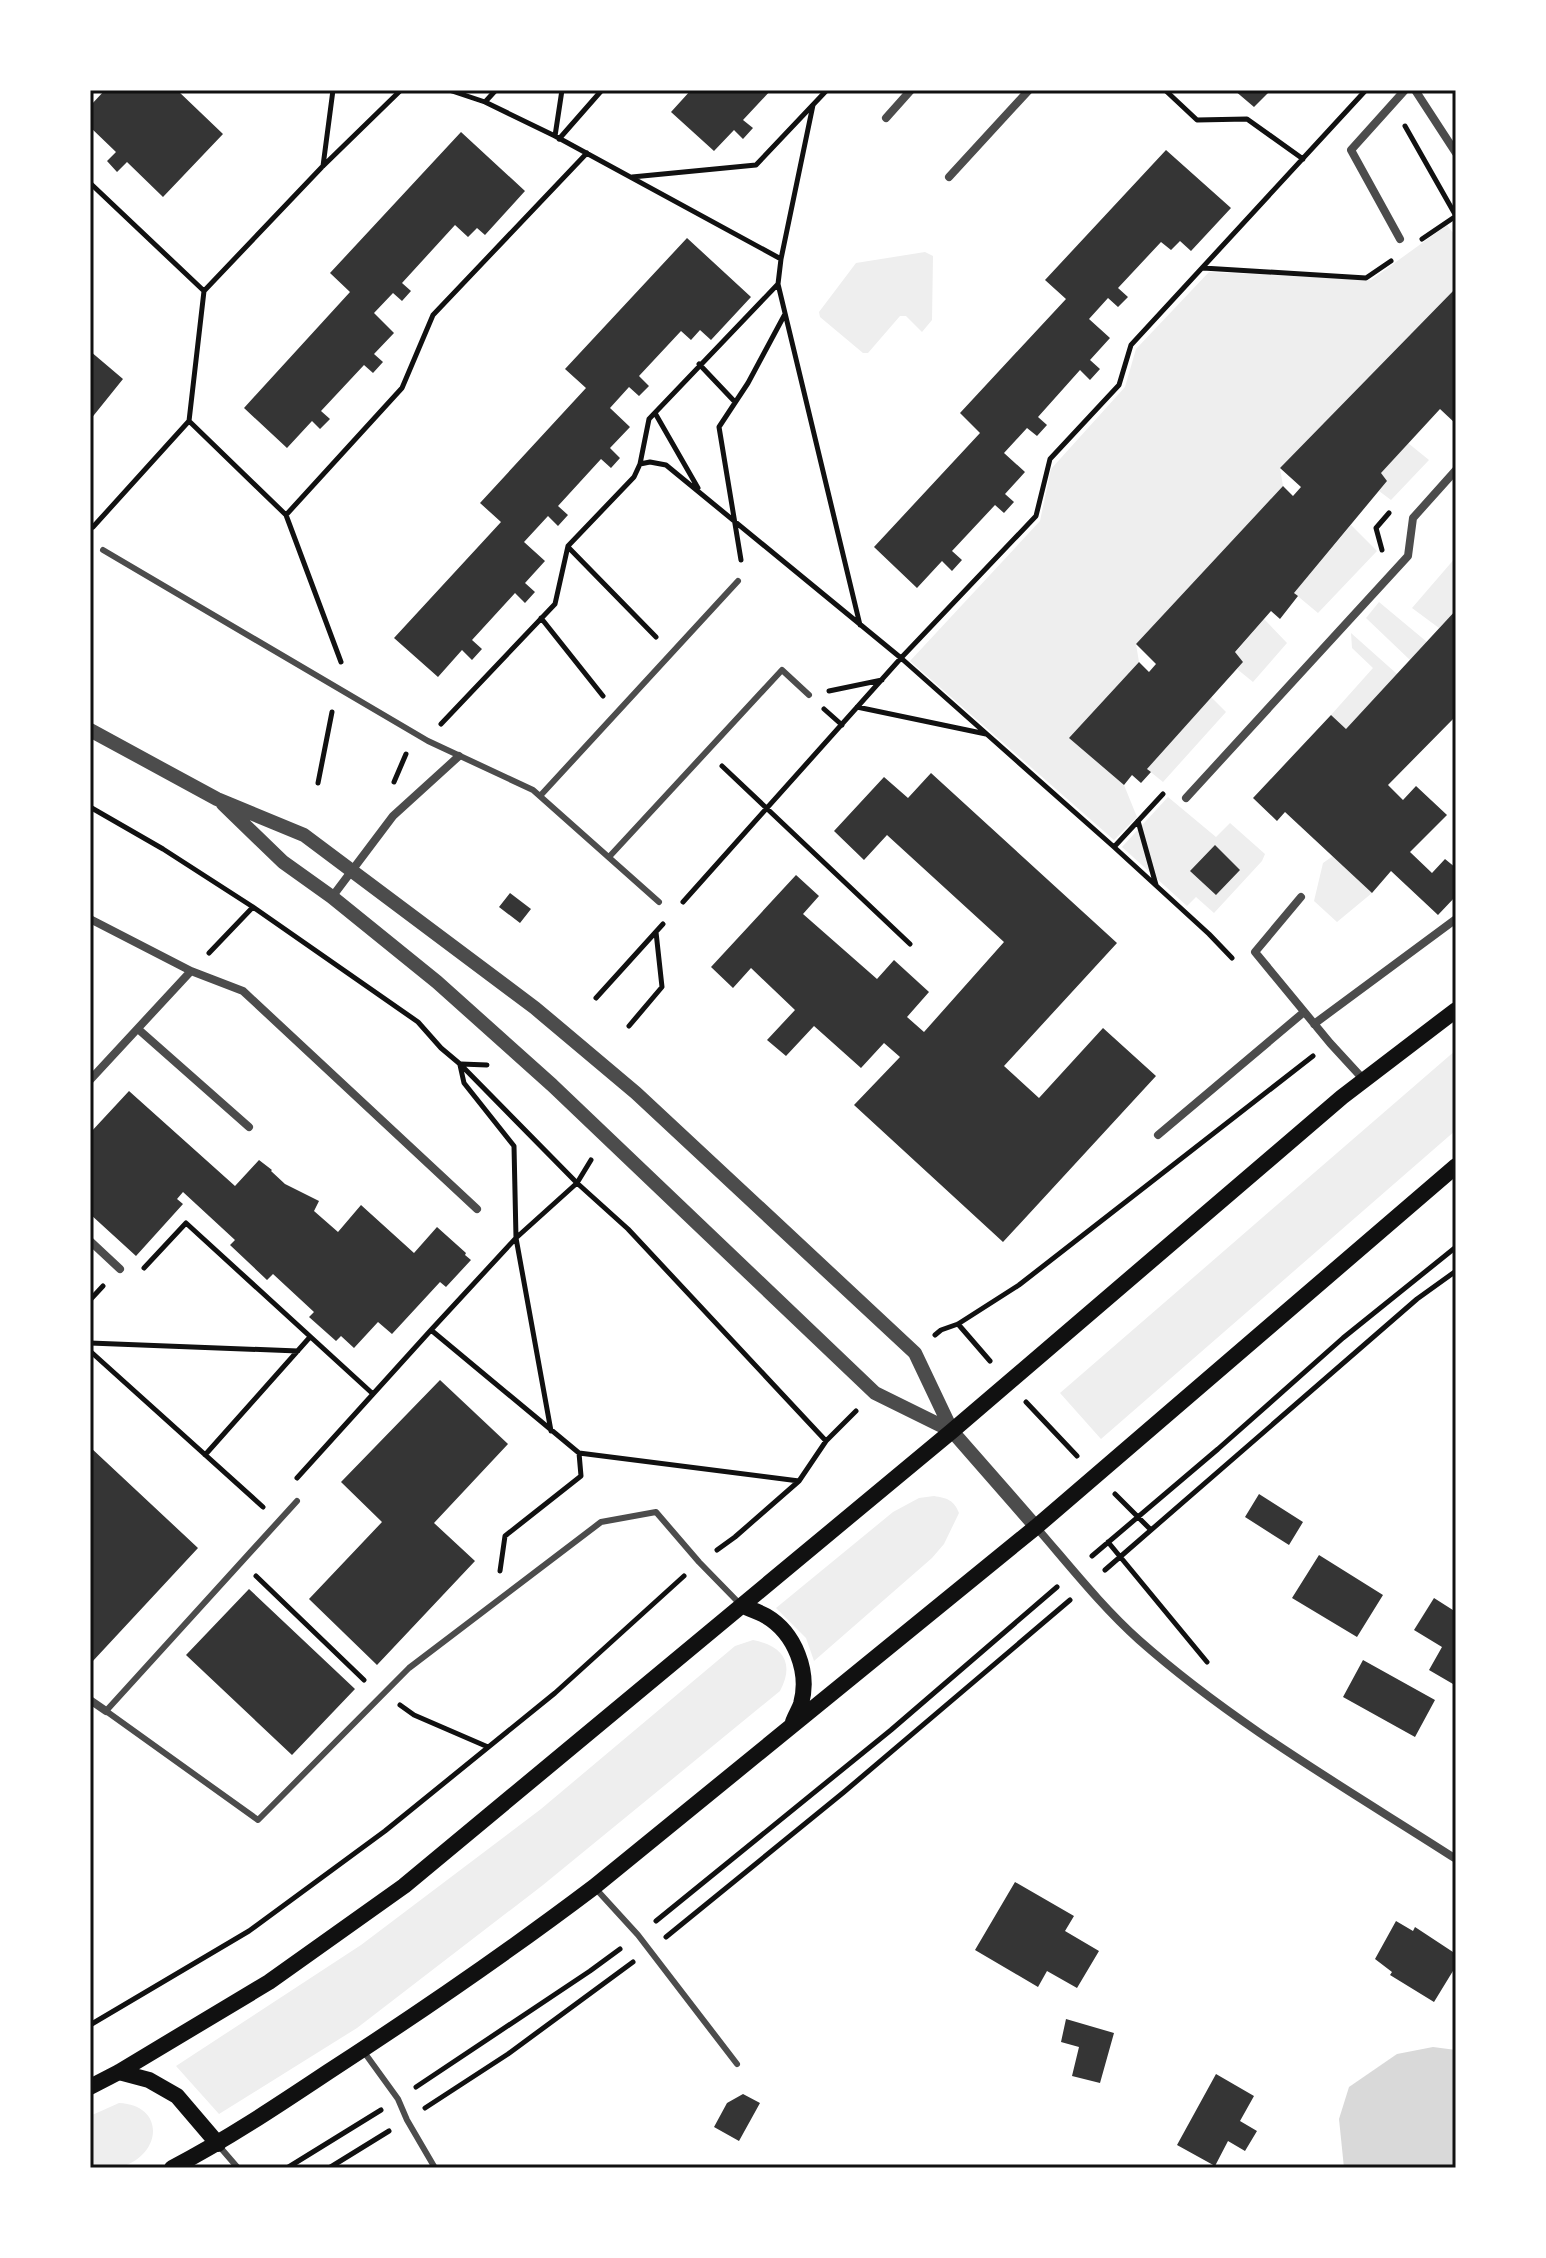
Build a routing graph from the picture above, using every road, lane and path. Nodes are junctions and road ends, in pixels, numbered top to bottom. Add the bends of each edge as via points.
1 (333, 90) edge
2 (386, 90) edge
3 (401, 90) edge
4 (449, 90) edge
5 (496, 90) edge
6 (562, 90) edge
7 (602, 90) edge
8 (827, 90) edge
9 (911, 90) edge
10 (1029, 90) edge
11 (1165, 90) edge
12 (1366, 90) edge
13 (1405, 90) edge
14 (1415, 90) edge
15 (394, 97) junction
16 (485, 102) junction
17 (814, 104) junction
18 (1393, 104) junction
19 (886, 118) dead end
20 (557, 138) junction
21 (1452, 138) edge
22 (587, 153) junction
23 (1456, 153) edge
24 (1303, 159) junction
25 (322, 167) junction
26 (631, 177) junction
27 (949, 177) dead end
28 (90, 183) edge
29 (1456, 216) edge
30 (1400, 239) dead end
31 (1418, 242) dead end
32 (1396, 257) dead end
33 (781, 259) junction
34 (1202, 268) junction
35 (778, 284) junction
36 (204, 291) junction
37 (785, 313) junction
38 (699, 364) junction
39 (735, 402) junction
40 (655, 413) junction
41 (189, 421) junction
42 (640, 464) junction
43 (1456, 470) edge
44 (701, 493) junction
45 (286, 515) junction
46 (734, 523) junction
47 (90, 531) edge
48 (568, 546) junction
49 (103, 550) dead end
50 (738, 581) joint
51 (541, 618) junction
52 (861, 626) junction
53 (671, 653) junction
54 (901, 658) junction
55 (344, 668) dead end
56 (882, 680) junction
57 (809, 695) joint
58 (857, 707) junction
59 (333, 711) dead end
60 (617, 713) junction
61 (429, 725) dead end
62 (90, 730) edge
63 (987, 735) junction
64 (706, 752) junction
65 (459, 756) junction
66 (318, 783) dead end
67 (540, 796) junction
68 (1186, 798) dead end
69 (217, 799) junction
70 (90, 807) edge
71 (766, 809) junction
72 (1138, 821) dead end
73 (1114, 847) dead end
74 (609, 857) junction
75 (352, 870) junction
76 (1157, 886) dead end
77 (332, 897) junction
78 (1301, 897) dead end
79 (659, 902) dead end
80 (674, 912) dead end
81 (90, 919) edge
82 (1456, 919) edge
83 (665, 922) dead end
84 (656, 931) junction
85 (910, 944) dead end
86 (191, 971) junction
87 (596, 998) dead end
88 (1456, 1010) edge
89 (1304, 1012) junction
90 (1314, 1024) junction
91 (629, 1026) dead end
92 (138, 1029) junction
93 (1330, 1043) junction
94 (460, 1064) junction
95 (492, 1065) dead end
96 (90, 1080) edge
97 (1364, 1080) junction
98 (249, 1127) dead end
99 (1158, 1135) dead end
100 (581, 1150) dead end
101 (1456, 1166) edge
102 (577, 1183) junction
103 (477, 1209) dead end
104 (516, 1238) junction
105 (90, 1241) edge
106 (1456, 1247) edge
107 (120, 1269) junction
108 (1456, 1271) edge
109 (90, 1300) edge
110 (958, 1324) junction
111 (310, 1337) junction
112 (930, 1339) dead end
113 (90, 1343) edge
114 (90, 1351) edge
115 (298, 1351) junction
116 (1009, 1381) junction
117 (373, 1394) dead end
118 (551, 1431) junction
119 (952, 1431) junction
120 (205, 1455) junction
121 (1095, 1475) junction
122 (799, 1481) junction
123 (297, 1501) dead end
124 (267, 1511) dead end
125 (1137, 1517) junction
126 (1036, 1527) junction
127 (1151, 1530) junction
128 (1108, 1542) junction
129 (1120, 1556) junction
130 (699, 1562) junction
131 (1075, 1571) junction
132 (1088, 1585) junction
133 (743, 1606) junction
134 (1209, 1664) dead end
135 (90, 1700) edge
136 (106, 1711) junction
137 (790, 1727) junction
138 (1456, 1859) edge
139 (594, 1887) junction
140 (638, 1935) junction
141 (649, 1950) junction
142 (90, 2025) edge
143 (363, 2050) junction
144 (737, 2064) dead end
145 (119, 2072) junction
146 (90, 2087) edge
147 (398, 2099) junction
148 (407, 2120) junction
149 (218, 2144) junction
150 (172, 2168) edge
151 (238, 2168) edge
152 (287, 2168) edge
153 (329, 2168) edge
154 (435, 2168) edge

1 - 25 path
2 - 15 path
3 - 15 path
4 - 16 path
5 - 16 path
6 - 20 path
7 - 20 path
8 - 17 path
9 - 19 street
10 - 27 street
11 - 24 path via 1197,120 1247,119
12 - 24 path
13 - 18 street
14 - 21 street
15 - 25 path
16 - 20 path
17 - 26 path via 756,165
17 - 33 path
18 - 29 path
18 - 30 street via 1351,150
20 - 22 path
21 - 23 street
22 - 26 path
22 - 45 path via 433,315 402,388
24 - 34 path
25 - 36 path
26 - 33 path
28 - 36 path
29 - 31 path
32 - 34 path via 1366,278
33 - 35 path
34 - 54 path via 1131,345 1119,385 1050,459 1036,516
35 - 37 path
35 - 38 path
36 - 41 path
37 - 39 path
37 - 52 path
38 - 39 path
38 - 40 path
39 - 46 path via 719,427
40 - 42 path via 649,419
40 - 44 path
41 - 45 path
41 - 47 path
42 - 44 path via 666,465
42 - 48 path via 634,477
43 - 68 street via 1413,518 1408,556
44 - 46 path
45 - 55 path
46 - 50 path via 742,567
46 - 52 path
48 - 51 path via 555,604
48 - 53 path
49 - 65 lane
50 - 53 lane
51 - 60 path
51 - 61 path via 443,724
52 - 54 path
53 - 60 lane
54 - 56 path
54 - 63 path
56 - 57 path
56 - 58 path
57 - 64 lane via 782,670
58 - 63 path
58 - 71 path
59 - 66 path
60 - 67 lane
62 - 69 street
63 - 73 path
64 - 71 path
64 - 74 lane
65 - 67 lane
65 - 75 street via 393,816
67 - 74 lane
69 - 75 street via 304,835
69 - 77 street via 283,862
70 - 94 path via 240,899 418,1022
71 - 80 path
71 - 85 path
72 - 76 path
74 - 79 lane
75 - 77 street
75 - 119 street via 535,1008 636,1093 915,1353
77 - 119 street via 561,1093 875,1393
78 - 89 street via 1255,952
81 - 86 street
82 - 90 street
83 - 84 path
84 - 87 path
84 - 91 path via 662,987
86 - 92 street
86 - 103 street via 243,991
88 - 97 main road
89 - 90 street
89 - 99 street
90 - 93 street
92 - 96 street
92 - 98 street
93 - 97 street
93 - 110 path via 1019,1285
94 - 95 path
94 - 102 path
94 - 104 path via 464,1083 514,1146
97 - 116 main road
100 - 102 path via 591,1161
101 - 121 main road
102 - 104 path
102 - 122 path via 628,1229 826,1441
104 - 118 path
104 - 118 path via 431,1330
105 - 107 street
106 - 125 path
107 - 109 path
107 - 111 path via 140,1271 186,1223
108 - 127 path
110 - 112 path
110 - 116 path
111 - 115 path
111 - 117 path
113 - 115 path
114 - 120 path
115 - 120 path
116 - 119 main road
116 - 121 path
118 - 122 path via 579,1453
119 - 126 street
119 - 133 main road
120 - 124 path
121 - 125 path
121 - 126 main road
122 - 130 path
123 - 136 lane
125 - 127 path
125 - 128 path
126 - 131 street
126 - 137 main road
127 - 129 path
128 - 129 path
128 - 131 path
129 - 132 path
129 - 134 path
130 - 133 lane
130 - 136 lane via 656,1512 601,1522 409,1668 258,1820
130 - 142 path via 555,1693 385,1831 249,1931
131 - 132 street
131 - 140 path via 891,1730
132 - 138 street via 1139,1640 1236,1717
132 - 141 path
133 - 137 main road via 785,1632 798,1654 804,1679 801,1704
133 - 145 main road via 404,1886 269,1982
135 - 136 street
137 - 139 main road
139 - 140 lane
139 - 143 main road
140 - 141 lane
140 - 147 path
141 - 144 lane
141 - 148 path via 508,2054
143 - 147 lane
143 - 149 main road
145 - 146 main road
145 - 149 main road via 149,2080 177,2096
147 - 148 lane
147 - 152 path
148 - 153 path
148 - 154 lane
149 - 150 main road
149 - 151 lane

